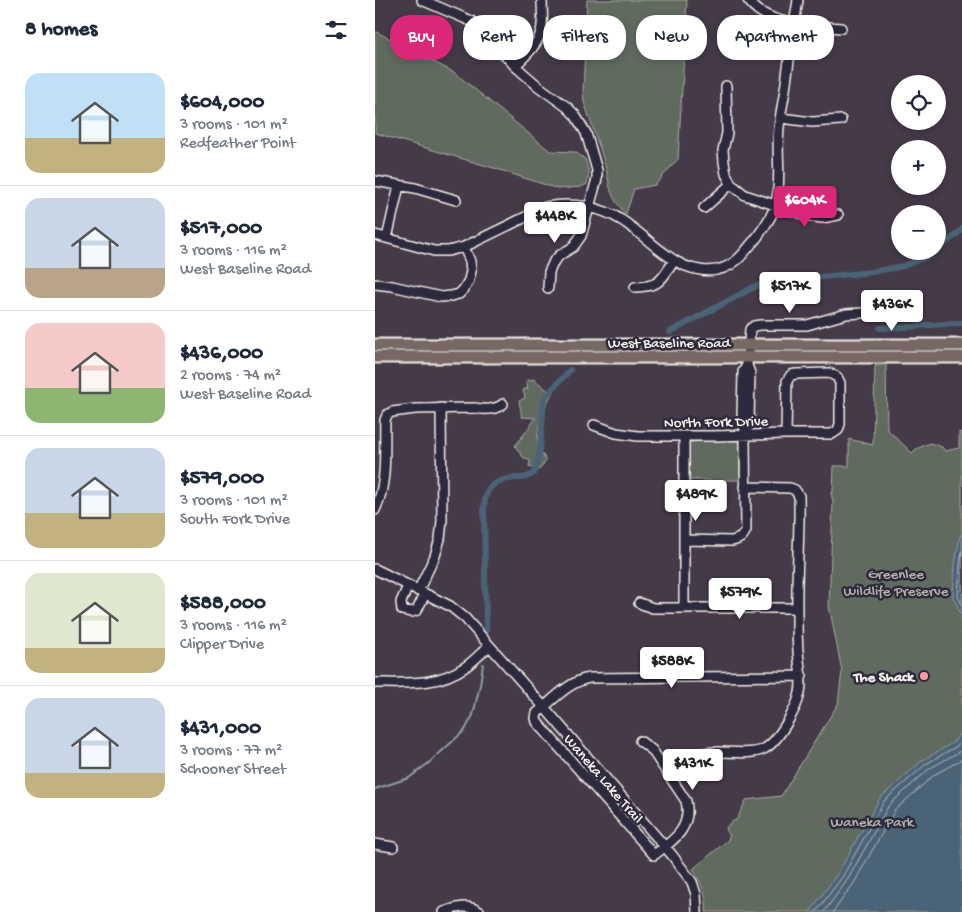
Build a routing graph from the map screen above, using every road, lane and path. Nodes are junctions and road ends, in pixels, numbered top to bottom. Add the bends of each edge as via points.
1 (422, 0) edge
2 (542, 0) edge
3 (748, 0) edge
4 (798, 0) edge
5 (764, 15) edge
6 (795, 15) edge
7 (834, 27) edge
8 (841, 28) dead end
9 (789, 60) edge
10 (515, 66) junction
11 (726, 86) dead end
12 (781, 118) junction
13 (841, 120) dead end
14 (375, 181) edge
15 (731, 184) junction
16 (399, 186) junction
17 (456, 200) dead end
18 (775, 205) junction
19 (590, 207) junction
20 (704, 208) dead end
21 (838, 215) dead end
22 (375, 235) edge
23 (387, 238) junction
24 (463, 247) junction
25 (674, 261) junction
26 (375, 284) edge
27 (635, 287) dead end
28 (548, 288) dead end
29 (862, 313) dead end
30 (375, 345) edge
31 (748, 345) junction
32 (962, 345) edge
33 (375, 357) edge
34 (962, 357) edge
35 (748, 361) junction
36 (503, 404) dead end
37 (441, 408) junction
38 (594, 425) dead end
39 (786, 434) junction
40 (746, 435) junction
41 (684, 436) junction
42 (745, 487) junction
43 (375, 510) edge
44 (684, 540) junction
45 (375, 569) edge
46 (408, 586) junction
47 (422, 592) junction
48 (639, 603) dead end
49 (684, 608) junction
50 (797, 608) junction
51 (489, 646) junction
52 (802, 676) junction
53 (375, 682) edge
54 (544, 707) junction
55 (640, 741) dead end
56 (668, 773) junction
57 (375, 844) edge
58 (393, 846) dead end
59 (665, 847) junction
60 (445, 912) edge
61 (480, 912) edge
62 (697, 912) edge

1 - 10 street via 471,21
2 - 10 street via 540,36
3 - 5 street
4 - 6 street
7 - 8 street
9 - 12 street
10 - 19 street via 567,107 586,133 597,170
11 - 15 street via 727,133 723,150 726,174
12 - 13 street via 812,122
12 - 18 street via 779,184
14 - 16 street
15 - 18 street via 745,195
15 - 20 street
16 - 17 street
16 - 23 street
18 - 21 street via 808,216
18 - 25 street via 759,234 729,266 699,271
19 - 24 street via 546,207
19 - 25 street via 622,220
19 - 28 street via 581,236 573,247 554,261
22 - 23 street
23 - 24 street via 434,251
24 - 26 street via 471,271 459,294 441,297
25 - 27 street via 655,284
29 - 31 street via 807,324 754,326 750,329
30 - 31 main road, West Baseline Road
31 - 32 main road, West Baseline Road
31 - 35 street
33 - 35 main road, West Baseline Road
34 - 35 main road, West Baseline Road
35 - 40 street via 749,423
36 - 37 street via 483,409
37 - 43 street via 387,415 382,488
37 - 47 street via 442,521 440,539
38 - 41 street, North Fork Drive via 615,434
39 - 39 street, North Fork Drive via 787,381 791,376 829,373 837,377 840,383 838,430 832,434
39 - 40 street, North Fork Drive
40 - 41 street, North Fork Drive
40 - 42 street
41 - 44 street
42 - 44 street via 746,530 739,540
42 - 50 street via 790,488 799,496
44 - 49 street
45 - 46 street, Waneka Lake Trail
46 - 47 street, Waneka Lake Trail
46 - 47 street via 401,602 402,610 417,610
47 - 51 street, Waneka Lake Trail via 465,618
48 - 49 street via 653,608
49 - 50 street
50 - 52 street
51 - 53 street via 467,666 443,678 416,683
51 - 54 street, Waneka Lake Trail
52 - 54 street via 589,678 573,683
52 - 56 street via 795,707 771,744 755,752 697,754
54 - 59 street, Waneka Lake Trail
54 - 59 street, Waneka Lake Trail via 537,713 537,722 654,855
55 - 56 street via 652,750
56 - 59 street via 688,811 682,830
57 - 58 street
59 - 62 street, Waneka Lake Trail via 692,882
60 - 61 street via 465,906

